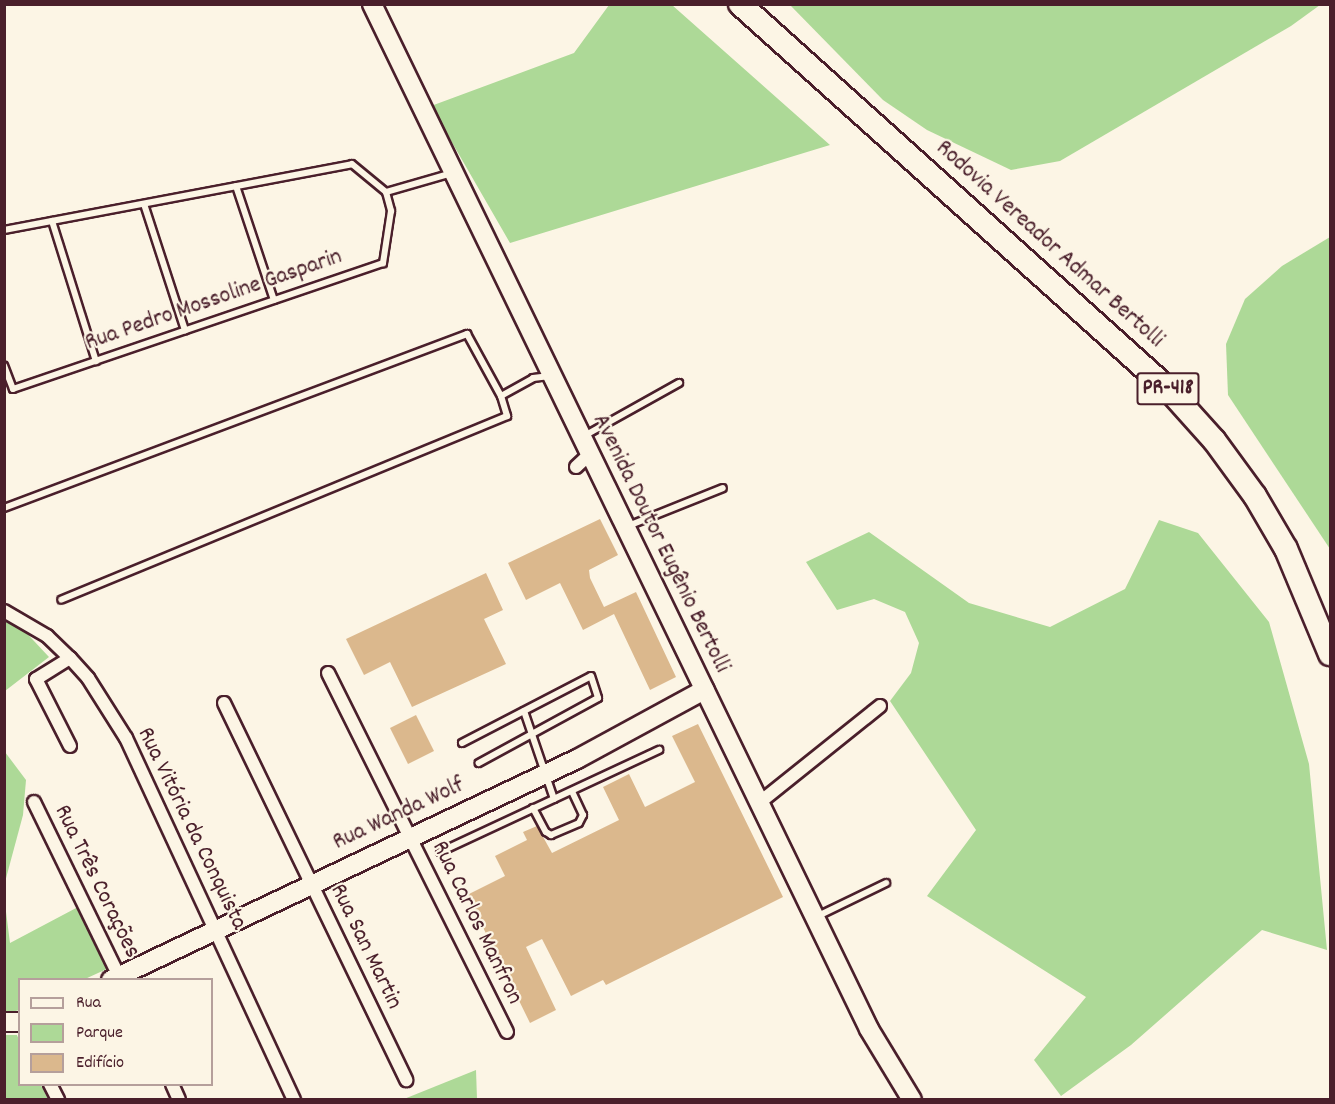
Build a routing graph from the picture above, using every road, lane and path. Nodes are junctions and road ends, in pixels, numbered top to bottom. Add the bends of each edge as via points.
1 (372, 4) edge
2 (740, 4) edge
3 (453, 172) junction
4 (236, 186) junction
5 (387, 192) junction
6 (144, 204) junction
7 (52, 221) junction
8 (4, 230) edge
9 (274, 300) junction
10 (185, 330) junction
11 (96, 361) junction
12 (4, 366) edge
13 (551, 376) junction
14 (679, 383) dead end
15 (501, 396) junction
16 (581, 438) junction
17 (723, 488) dead end
18 (4, 508) edge
19 (624, 527) junction
20 (61, 600) dead end
21 (4, 611) edge
22 (1330, 654) edge
23 (70, 658) junction
24 (328, 673) dead end
25 (704, 690) junction
26 (224, 703) dead end
27 (880, 706) dead end
28 (524, 711) junction
29 (533, 736) junction
30 (462, 743) dead end
31 (70, 746) dead end
32 (659, 750) dead end
33 (479, 763) dead end
34 (545, 774) junction
35 (572, 790) junction
36 (554, 799) junction
37 (34, 802) dead end
38 (759, 803) junction
39 (533, 808) junction
40 (409, 836) junction
41 (440, 852) dead end
42 (311, 883) junction
43 (886, 883) dead end
44 (815, 917) junction
45 (216, 930) junction
46 (117, 978) edge
47 (507, 1032) dead end
48 (406, 1080) dead end
49 (51, 1086) edge
50 (173, 1086) edge
51 (58, 1100) edge
52 (179, 1100) edge
53 (294, 1100) edge
54 (912, 1100) edge

1 - 3 street, Avenida Doutor Eugênio Bertolli
2 - 22 highway, Rodovia Vereador Admar Bertolli / PR-418 via 1168,389 1214,440 1255,496 1286,549
3 - 5 lane
3 - 13 street, Avenida Doutor Eugênio Bertolli
4 - 5 lane via 352,164
4 - 6 lane
4 - 9 lane
5 - 9 lane, Rua Pedro Mossoline Gasparin via 391,211 382,263
6 - 7 lane
6 - 10 lane
7 - 8 lane
7 - 11 lane
9 - 10 lane, Rua Pedro Mossoline Gasparin
10 - 11 lane, Rua Pedro Mossoline Gasparin
11 - 12 lane, Rua Pedro Mossoline Gasparin via 13,389
13 - 15 lane via 533,378
13 - 16 street, Avenida Doutor Eugênio Bertolli
14 - 16 lane
15 - 18 lane via 467,334
15 - 20 lane via 507,416
16 - 19 street, Avenida Doutor Eugênio Bertolli via 583,461
17 - 19 lane
19 - 25 street, Avenida Doutor Eugênio Bertolli
21 - 23 street, Rua Vitória da Conquista via 47,636
23 - 31 street via 36,680
23 - 45 street, Rua Vitória da Conquista via 88,678 126,738
24 - 40 street, Rua Carlos Manfron
25 - 34 street, Rua Wanda Wolf
25 - 38 street, Avenida Doutor Eugênio Bertolli
26 - 42 street, Rua San Martin
27 - 38 street
28 - 29 lane
28 - 29 lane via 591,676 598,698
28 - 30 lane
29 - 33 lane
29 - 34 lane
32 - 35 lane
34 - 36 lane
34 - 40 street, Rua Wanda Wolf
35 - 36 lane
35 - 39 lane via 583,815 579,823 551,835
36 - 39 lane
37 - 46 street, Rua Três Corações
38 - 44 street, Avenida Doutor Eugênio Bertolli
39 - 41 lane
40 - 42 street, Rua Wanda Wolf
40 - 47 street, Rua Carlos Manfron
42 - 45 street, Rua Wanda Wolf
42 - 48 street, Rua San Martin
43 - 44 lane
44 - 54 street, Avenida Doutor Eugênio Bertolli via 883,1055
45 - 46 street, Rua Wanda Wolf
45 - 53 street, Rua Vitória da Conquista
49 - 51 street
50 - 52 street

